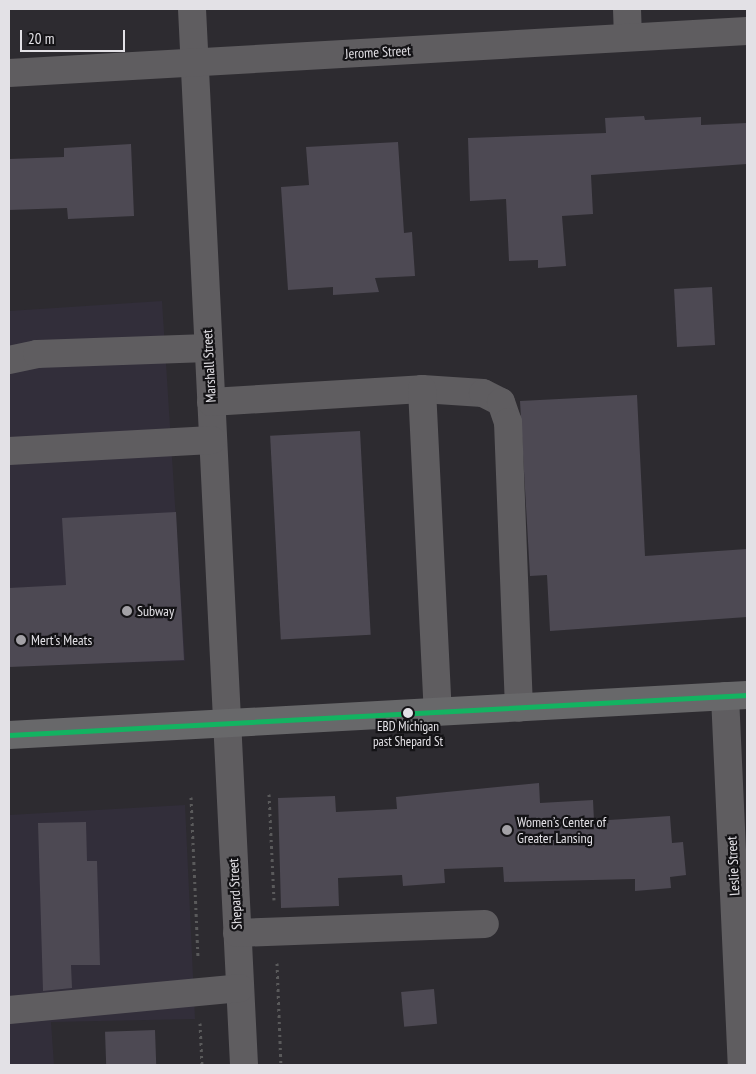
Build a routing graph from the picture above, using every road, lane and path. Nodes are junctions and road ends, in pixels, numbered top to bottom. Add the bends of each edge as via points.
1 (192, 9) edge
2 (627, 9) edge
3 (747, 31) edge
4 (628, 37) junction
5 (196, 63) junction
6 (9, 73) edge
7 (208, 348) junction
8 (9, 360) edge
9 (422, 389) junction
10 (211, 402) junction
11 (212, 440) junction
12 (9, 451) edge
13 (736, 696) edge
14 (520, 708) junction
15 (438, 712) junction
16 (226, 723) junction
17 (9, 735) edge
18 (191, 797) dead end
19 (486, 924) dead end
20 (237, 933) junction
21 (240, 988) junction
22 (199, 990) junction
23 (9, 1010) edge
24 (202, 1065) edge
25 (244, 1065) edge
26 (742, 1065) edge

1 - 5 street, Marshall Street
2 - 4 street
3 - 4 street, Jerome Street
4 - 5 street, Jerome Street
5 - 6 street, Jerome Street
5 - 7 street, Marshall Street
7 - 8 street via 37,354
7 - 10 street, Marshall Street
9 - 10 street
9 - 14 street via 483,393 501,402 508,422
9 - 15 street
10 - 11 street, Marshall Street
11 - 12 street via 16,454
11 - 16 street, Marshall Street
13 - 14 main road
13 - 26 street, Leslie Street
14 - 15 main road
15 - 16 main road
16 - 17 main road
16 - 20 street, Shepard Street
18 - 22 path
19 - 20 street
20 - 21 street, Shepard Street
21 - 22 street
21 - 25 street, Shepard Street
22 - 23 street
22 - 24 path

